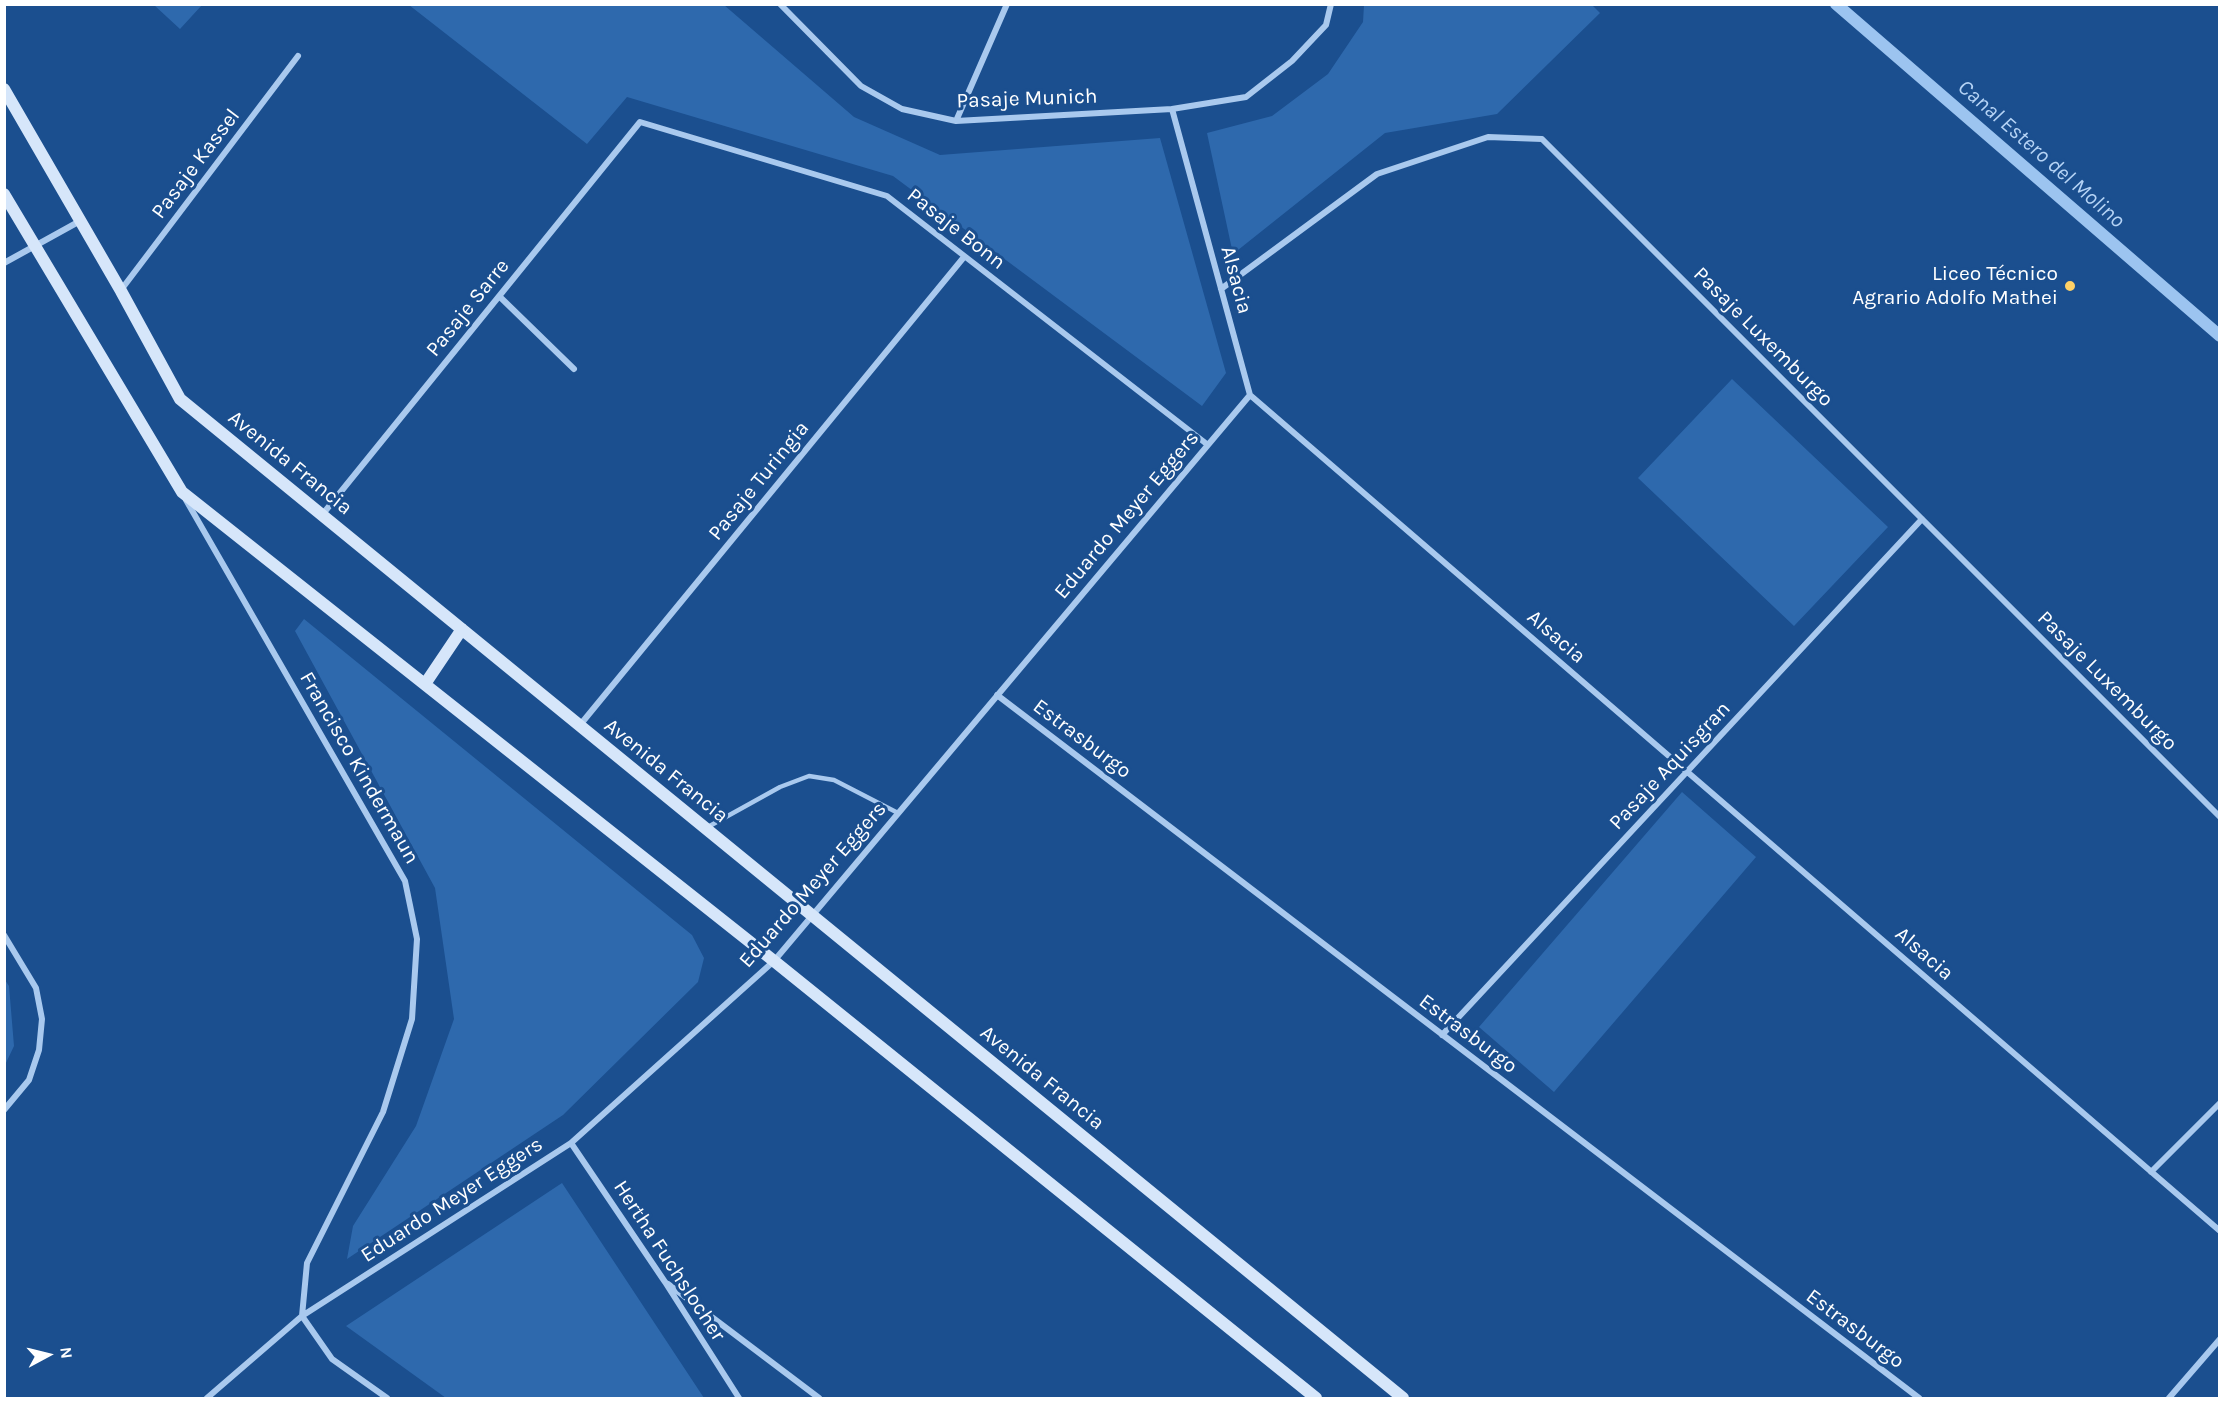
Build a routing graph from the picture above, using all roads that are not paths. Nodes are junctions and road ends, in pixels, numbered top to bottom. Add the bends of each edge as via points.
1 (780, 4) edge
2 (1007, 4) edge
3 (1331, 4) edge
4 (298, 56) dead end
5 (4, 89) edge
6 (1172, 109) junction
7 (956, 121) junction
8 (640, 122) joint
9 (4, 194) edge
10 (80, 221) junction
11 (36, 246) junction
12 (964, 257) junction
13 (4, 263) edge
14 (1221, 289) junction
15 (121, 291) junction
16 (499, 296) junction
17 (574, 369) dead end
18 (1250, 395) junction
19 (1208, 445) junction
20 (182, 492) junction
21 (322, 515) junction
22 (1922, 519) junction
23 (462, 629) junction
24 (425, 684) junction
25 (997, 695) junction
26 (580, 726) junction
27 (1686, 772) junction
28 (898, 813) junction
29 (2220, 817) edge
30 (706, 828) junction
31 (812, 915) junction
32 (4, 936) edge
33 (774, 961) junction
34 (1442, 1035) junction
35 (2220, 1103) edge
36 (4, 1110) edge
37 (571, 1143) junction
38 (2151, 1172) junction
39 (2220, 1231) edge
40 (665, 1281) junction
41 (302, 1316) junction
42 (2220, 1339) edge
43 (207, 1398) edge
44 (387, 1398) edge
45 (739, 1398) edge
46 (819, 1398) edge
47 (1316, 1398) edge
48 (1403, 1398) edge
49 (1919, 1398) edge
50 (2169, 1398) edge

1 - 7 street, Pasaje Munich via 861,86 902,109
2 - 7 street
3 - 6 street via 1326,25 1292,61 1246,97
4 - 15 street, Pasaje Kassel
5 - 10 main road, Avenida Francia
6 - 7 street, Pasaje Munich
6 - 14 street, Alsacia
8 - 12 street, Pasaje Bonn via 887,196
8 - 16 street, Pasaje Sarre
9 - 11 main road
10 - 11 street
10 - 15 main road, Avenida Francia
11 - 13 street
11 - 20 main road
12 - 19 street, Pasaje Bonn
12 - 26 street, Pasaje Turingia
14 - 18 street, Alsacia
14 - 22 street, Pasaje Luxemburgo via 1377,174 1488,137 1542,139
15 - 21 main road, Avenida Francia via 180,399
16 - 17 street
16 - 21 street, Pasaje Sarre
18 - 19 street, Eduardo Meyer Eggers
18 - 27 street, Alsacia
19 - 25 street, Eduardo Meyer Eggers
20 - 24 main road
20 - 41 street, Francisco Kindermaun via 405,881 417,939 409,1030 383,1112 307,1263
21 - 23 main road, Avenida Francia
22 - 27 street, Pasaje Aquisgran
22 - 29 street, Pasaje Luxemburgo
23 - 24 main road
23 - 26 main road, Avenida Francia
24 - 33 main road
25 - 28 street, Eduardo Meyer Eggers
25 - 34 street, Estrasburgo
26 - 30 main road, Avenida Francia
27 - 34 street, Pasaje Aquisgran
27 - 38 street, Alsacia
28 - 30 lane via 834,780 809,776 780,787
28 - 31 street, Eduardo Meyer Eggers
30 - 31 main road, Avenida Francia
31 - 33 street, Eduardo Meyer Eggers
31 - 48 main road, Avenida Francia
32 - 36 street via 36,988 42,1019 39,1050 29,1080
33 - 37 street, Eduardo Meyer Eggers
33 - 47 main road
34 - 49 street, Estrasburgo
35 - 38 street
37 - 40 street, Hertha Fuchslocher
37 - 41 street, Eduardo Meyer Eggers
38 - 39 street, Alsacia
40 - 45 street, Hertha Fuchslocher
40 - 46 street
41 - 43 street, Eduardo Meyer Eggers
41 - 44 street via 332,1359
42 - 50 street

